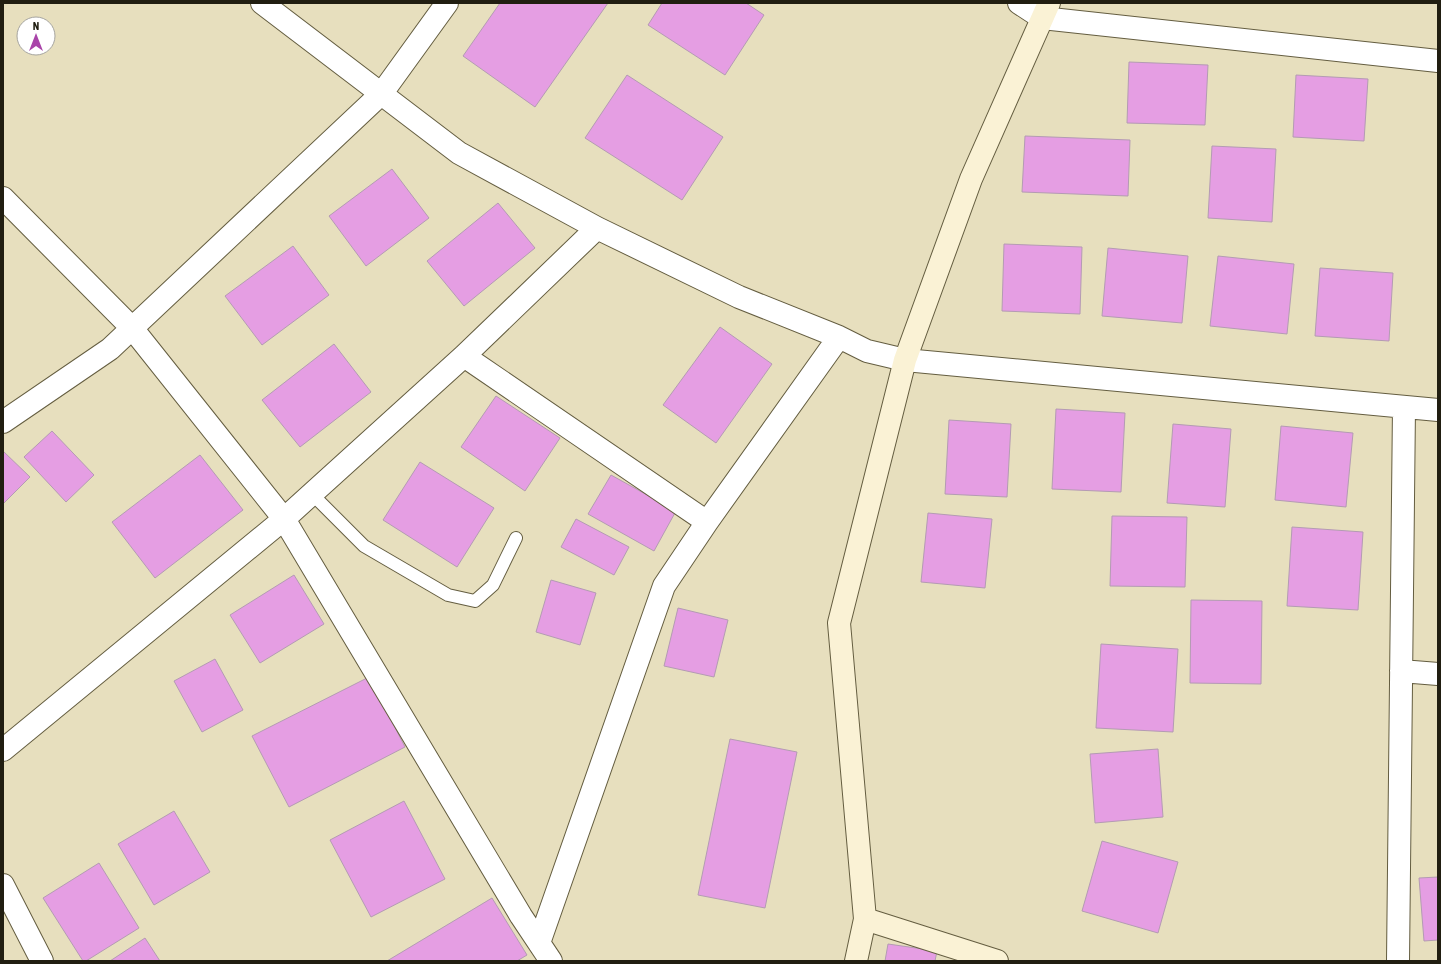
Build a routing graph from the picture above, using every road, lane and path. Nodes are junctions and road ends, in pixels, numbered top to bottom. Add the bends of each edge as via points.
1 (262, 3) edge
2 (447, 3) edge
3 (1019, 3) edge
4 (1045, 11) edge
5 (1438, 61) edge
6 (382, 93) junction
7 (3, 198) edge
8 (597, 228) junction
9 (132, 328) junction
10 (839, 337) junction
11 (464, 356) junction
12 (905, 360) junction
13 (1404, 407) junction
14 (1438, 410) edge
15 (3, 422) edge
16 (312, 494) junction
17 (284, 519) junction
18 (707, 522) junction
19 (516, 538) dead end
20 (1401, 671) junction
21 (1438, 674) edge
22 (3, 750) edge
23 (3, 885) edge
24 (865, 919) junction
25 (539, 943) junction
26 (42, 961) edge
27 (551, 961) edge
28 (856, 961) edge
29 (997, 961) edge
30 (1398, 961) edge

1 - 6 street
2 - 6 street
3 - 4 street
4 - 5 street
4 - 12 street via 971,179
6 - 8 street via 459,153
6 - 9 street
7 - 9 street
8 - 10 street via 739,297
8 - 11 street
9 - 15 street via 110,349
9 - 17 street
10 - 12 street via 867,351
10 - 18 street
11 - 16 street
11 - 18 street
12 - 13 street
12 - 24 street via 839,623
13 - 14 street
13 - 20 street
16 - 17 street
16 - 19 lane via 364,546 448,594 475,601 493,585
17 - 22 street
17 - 25 street via 516,909
18 - 25 street via 664,586
20 - 21 street
20 - 30 street
23 - 26 street
24 - 28 street
24 - 29 street
25 - 27 street

